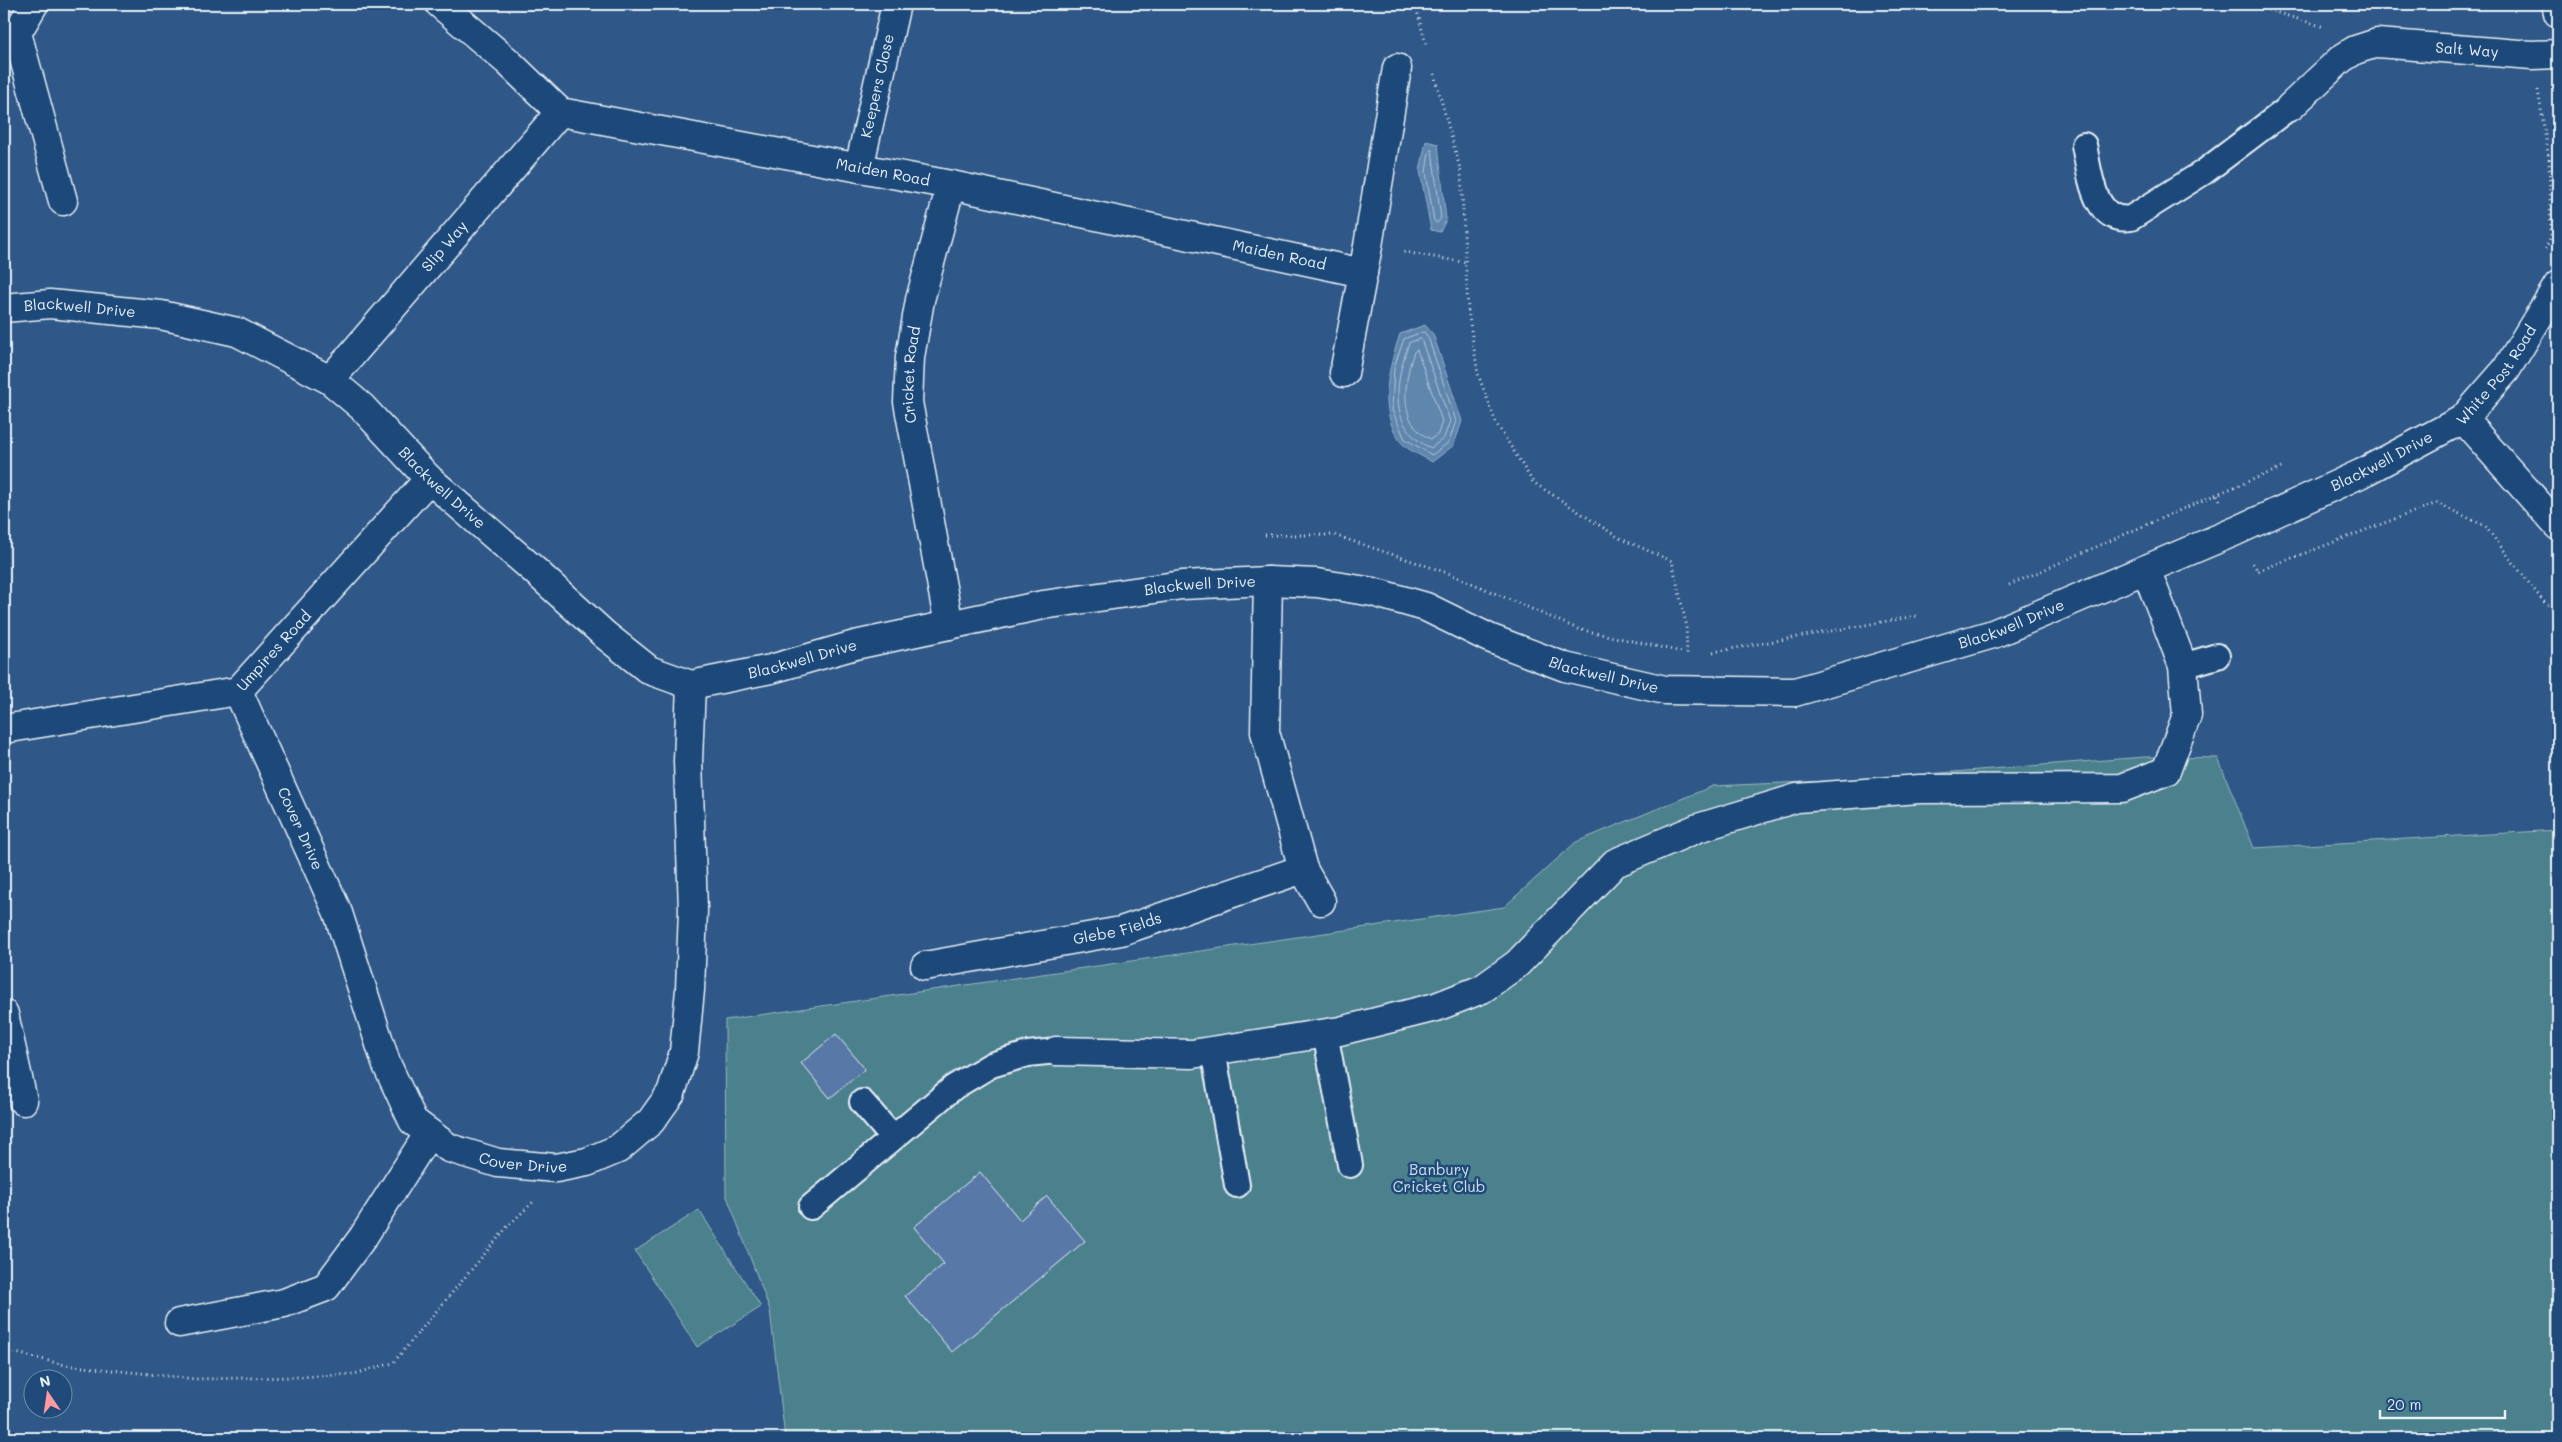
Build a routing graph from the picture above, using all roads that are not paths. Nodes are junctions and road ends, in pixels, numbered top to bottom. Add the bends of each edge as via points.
1 (34, 4) edge
2 (440, 4) edge
3 (896, 4) edge
4 (2556, 4) edge
5 (2558, 13) edge
6 (2558, 54) edge
7 (1397, 68) dead end
8 (2290, 107) joint
9 (560, 112) junction
10 (2084, 145) dead end
11 (859, 168) junction
12 (951, 185) junction
13 (64, 201) dead end
14 (1363, 273) junction
15 (2558, 285) edge
16 (4, 308) edge
17 (1344, 373) dead end
18 (330, 380) junction
19 (2462, 419) junction
20 (429, 480) junction
21 (2558, 526) edge
22 (2146, 569) junction
23 (1268, 581) junction
24 (948, 625) junction
25 (2217, 656) dead end
26 (2183, 666) junction
27 (691, 685) junction
28 (238, 691) junction
29 (4, 729) edge
30 (1303, 869) junction
31 (1321, 900) dead end
32 (924, 966) dead end
33 (4, 1014) edge
34 (1325, 1033) junction
35 (1214, 1050) junction
36 (1056, 1051) joint
37 (24, 1102) dead end
38 (862, 1102) dead end
39 (429, 1134) junction
40 (893, 1138) junction
41 (1350, 1165) dead end
42 (1237, 1185) dead end
43 (811, 1207) dead end
44 (179, 1323) dead end

1 - 13 street via 17,34
2 - 9 street
3 - 11 street, Keepers Close
4 - 5 street
6 - 8 street, Salt Way via 2377,44 2355,50 2342,59
7 - 14 street
8 - 10 lane via 2204,172 2131,218 2120,220 2100,206
9 - 11 street, Maiden Road
9 - 18 street, Slip Way
11 - 12 street, Maiden Road
12 - 14 street, Maiden Road
12 - 24 street, Cricket Road via 920,300 910,357 908,402
14 - 17 street
15 - 19 street, White Post Road via 2506,370
16 - 18 street, Blackwell Drive via 50,304 161,315 237,332
18 - 20 street, Blackwell Drive via 362,406
19 - 21 street, White Post Road
19 - 22 street, Blackwell Drive via 2362,473
20 - 27 street, Blackwell Drive via 649,670
20 - 28 street, Umpires Road
22 - 23 street, Blackwell Drive via 1993,634 1795,692 1665,690 1565,667 1489,638 1426,607 1373,592 1316,583
22 - 26 street
23 - 24 street, Blackwell Drive via 1164,588 1043,605
23 - 30 street via 1265,732
24 - 27 street, Blackwell Drive via 855,645 771,669
25 - 26 lane
26 - 34 street via 2187,715 2166,771 2122,788 1919,790 1797,798 1698,828 1615,863 1517,964 1482,989 1436,1007
27 - 39 street, Cover Drive via 688,761 693,910 690,990 684,1052 671,1093 651,1121 618,1149 587,1162 556,1168 498,1162 449,1148
28 - 29 street, Umpires Road
28 - 39 street, Cover Drive via 338,913 386,1063 413,1121
30 - 31 street
30 - 32 street, Glebe Fields via 1121,931
33 - 37 street
34 - 35 street
34 - 41 lane
35 - 36 street via 1192,1054
35 - 42 lane
36 - 40 lane via 1028,1054 991,1065 954,1087
38 - 40 lane
39 - 44 street via 326,1286 284,1303
40 - 43 lane

